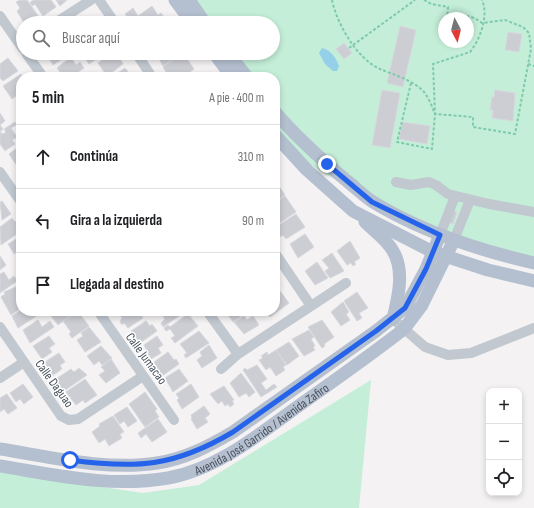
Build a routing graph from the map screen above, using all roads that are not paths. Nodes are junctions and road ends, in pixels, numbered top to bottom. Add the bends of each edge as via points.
1 (91, 0) edge
2 (99, 0) edge
3 (175, 0) edge
4 (189, 0) edge
5 (0, 16) edge
6 (66, 16) edge
7 (110, 16) edge
8 (187, 16) edge
9 (200, 16) edge
10 (16, 38) edge
11 (31, 60) edge
12 (141, 60) edge
13 (219, 60) edge
14 (234, 60) edge
15 (40, 72) edge
16 (149, 72) edge
17 (228, 72) edge
18 (243, 72) edge
19 (280, 117) edge
20 (280, 140) edge
21 (0, 172) edge
22 (396, 182) dead end
23 (16, 195) edge
24 (456, 196) junction
25 (470, 200) junction
26 (354, 211) junction
27 (534, 212) edge
28 (440, 235) junction
29 (454, 240) junction
30 (433, 252) junction
31 (447, 258) junction
32 (280, 260) edge
33 (534, 263) edge
34 (534, 281) edge
35 (346, 283) dead end
36 (311, 306) junction
37 (101, 316) edge
38 (211, 316) edge
39 (393, 319) junction
40 (0, 327) edge
41 (534, 328) edge
42 (404, 329) junction
43 (238, 354) junction
44 (24, 362) junction
45 (221, 369) dead end
46 (143, 376) junction
47 (0, 378) edge
48 (174, 420) dead end
49 (0, 449) edge
50 (0, 466) edge

1 - 6 street
2 - 7 street
3 - 8 main road
4 - 9 main road
5 - 10 street
11 - 15 street
12 - 16 street
13 - 17 main road
14 - 18 main road
19 - 28 main road via 316,155 372,202
20 - 26 main road via 307,170
21 - 23 street
22 - 24 street via 411,185 428,182
24 - 25 street
24 - 28 street
25 - 27 street
25 - 29 street
26 - 30 main road
26 - 39 main road via 393,251 399,268 399,286
28 - 29 main road
28 - 30 main road, Avenida José Garrido / Avenida Zafiro
29 - 31 main road, Avenida José Garrido / Avenida Zafiro
29 - 33 main road
30 - 31 main road
30 - 39 main road, Avenida José Garrido / Avenida Zafiro via 408,303
31 - 34 main road
31 - 42 main road, Avenida José Garrido / Avenida Zafiro via 422,305
32 - 36 street
35 - 36 street
36 - 43 street
37 - 46 street, Calle Jumacao
38 - 43 street
39 - 42 street
39 - 49 main road, Avenida José Garrido / Avenida Zafiro via 233,432 176,459 130,466
40 - 44 street, Calle Daguao
41 - 42 street via 471,353 448,356 425,347
42 - 50 main road, Avenida José Garrido / Avenida Zafiro via 244,444 187,473 154,480 102,482
43 - 45 street
44 - 46 street, Calle Daguao via 61,416 69,420 78,419
44 - 47 street
46 - 48 street, Calle Jumacao

